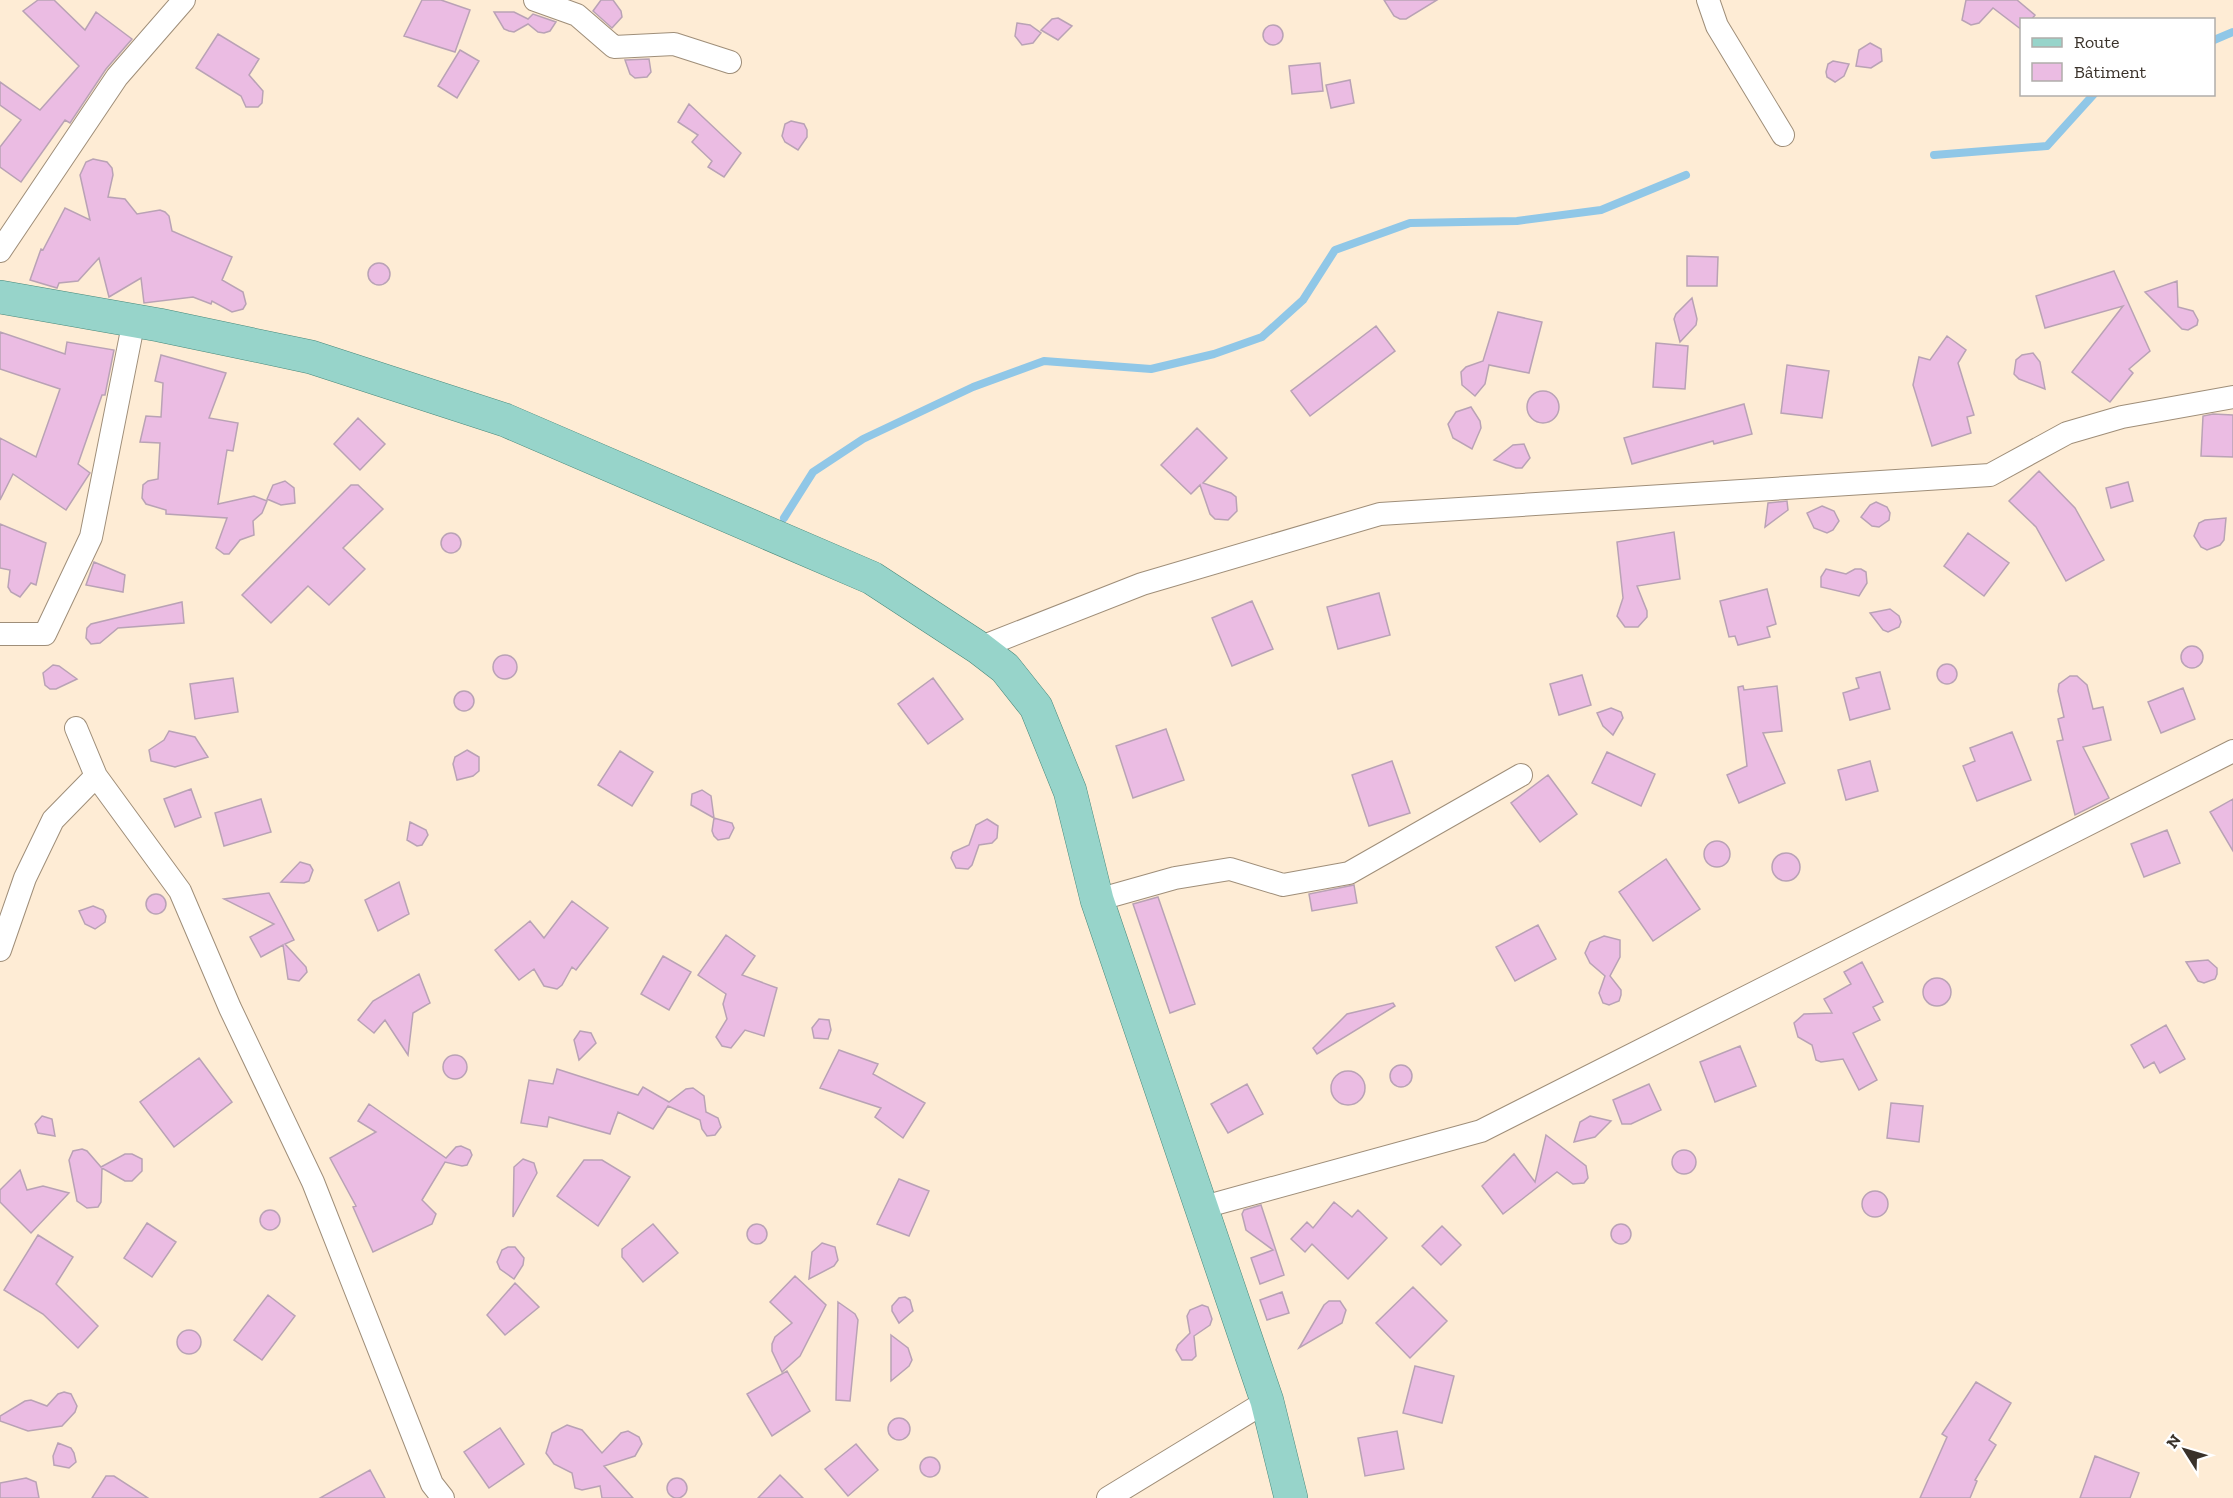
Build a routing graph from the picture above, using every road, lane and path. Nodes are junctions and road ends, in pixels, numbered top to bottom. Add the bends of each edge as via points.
1 (184, 0) edge
2 (535, 0) edge
3 (1708, 0) edge
4 (730, 62) dead end
5 (1783, 135) dead end
6 (0, 251) edge
7 (0, 297) edge
8 (134, 320) junction
9 (2233, 397) edge
10 (0, 633) edge
11 (979, 648) junction
12 (76, 728) dead end
13 (2233, 751) edge
14 (1521, 775) dead end
15 (96, 776) junction
16 (1098, 900) junction
17 (0, 950) edge
18 (1200, 1208) junction
19 (1267, 1401) junction
20 (443, 1498) edge
21 (1108, 1498) edge
22 (1291, 1498) edge

1 - 6 street via 117,77
2 - 4 street via 577,15 614,47 674,44
3 - 5 street via 1717,26
7 - 8 main road
8 - 10 street via 91,537 45,634
8 - 11 main road via 311,357 505,420 872,578
9 - 11 street via 2122,417 2067,433 1990,475 1380,514 1142,584
11 - 16 main road via 1005,668 1036,707 1070,791
12 - 15 street
13 - 18 street via 1481,1131
14 - 16 street via 1349,873 1283,885 1230,869 1175,878
15 - 17 street via 53,820 25,878
15 - 20 street via 180,891 230,1008 313,1182 432,1484
16 - 18 main road
18 - 19 main road
19 - 21 street
19 - 22 main road

